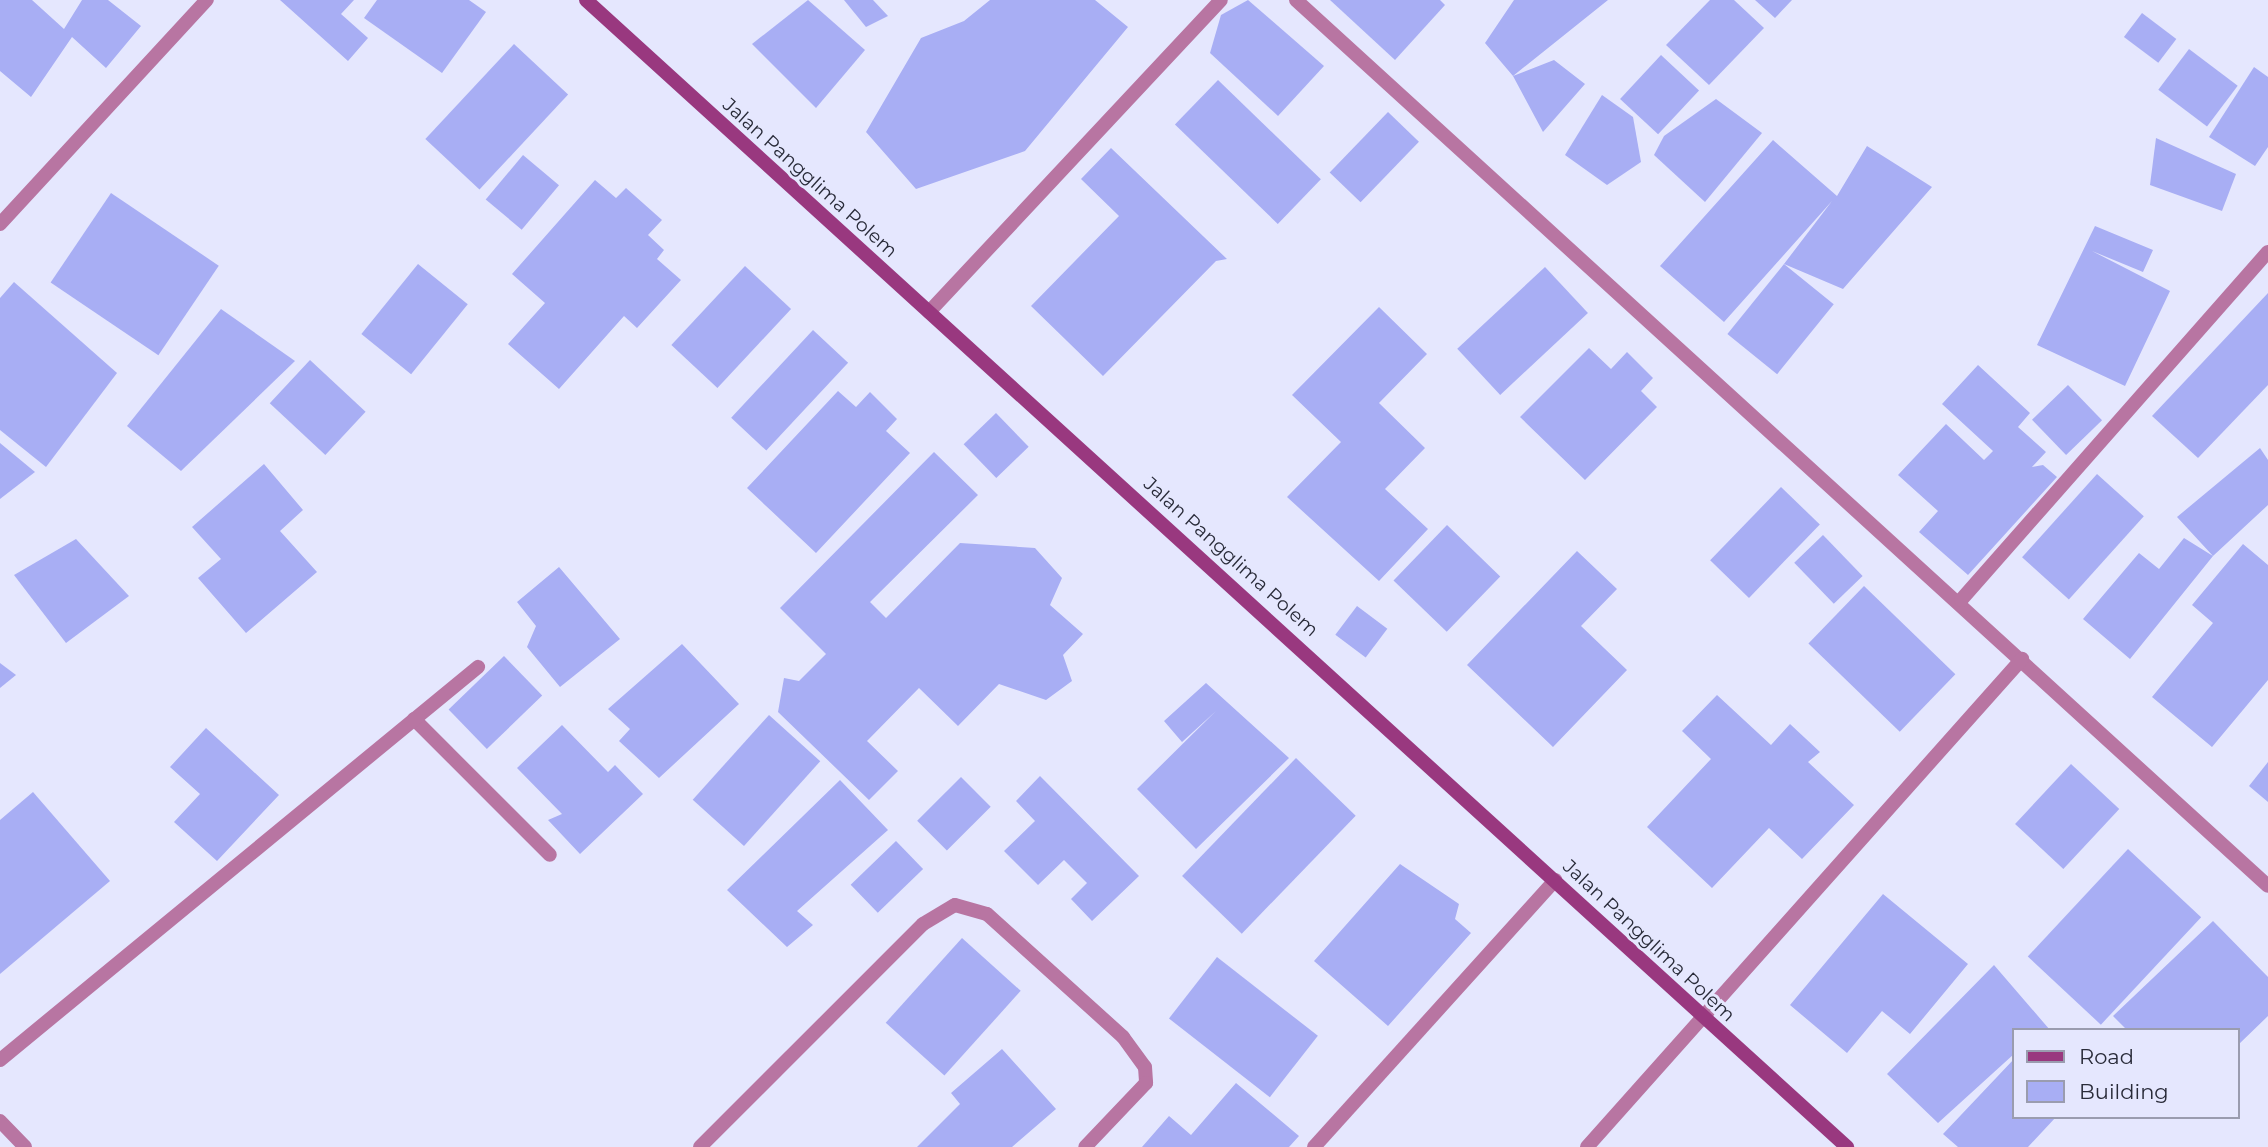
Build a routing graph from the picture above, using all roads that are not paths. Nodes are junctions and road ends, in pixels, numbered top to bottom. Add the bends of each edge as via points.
1 (207, 0) edge
2 (586, 0) edge
3 (1221, 0) edge
4 (1296, 0) edge
5 (3, 213) edge
6 (2268, 252) edge
7 (929, 312) junction
8 (1961, 600) junction
9 (2022, 659) junction
10 (478, 667) dead end
11 (414, 719) junction
12 (550, 855) dead end
13 (1555, 880) junction
14 (2268, 886) edge
15 (1702, 1016) junction
16 (0, 1060) edge
17 (0, 1121) edge
18 (16, 1144) edge
19 (701, 1147) edge
20 (1085, 1147) edge
21 (1314, 1147) edge
22 (1587, 1147) edge
23 (1847, 1147) edge

1 - 5 street
2 - 7 street, Jalan Pangglima Polem
3 - 7 street
4 - 8 street
6 - 8 street
7 - 13 street, Jalan Pangglima Polem
8 - 9 street
9 - 14 street
9 - 15 street
10 - 11 street
11 - 12 street
11 - 16 street
13 - 15 street, Jalan Pangglima Polem
13 - 21 street
15 - 22 street
15 - 23 street, Jalan Pangglima Polem
17 - 18 street
19 - 20 street via 923,924 955,905 987,914 1123,1037 1145,1067 1146,1083

